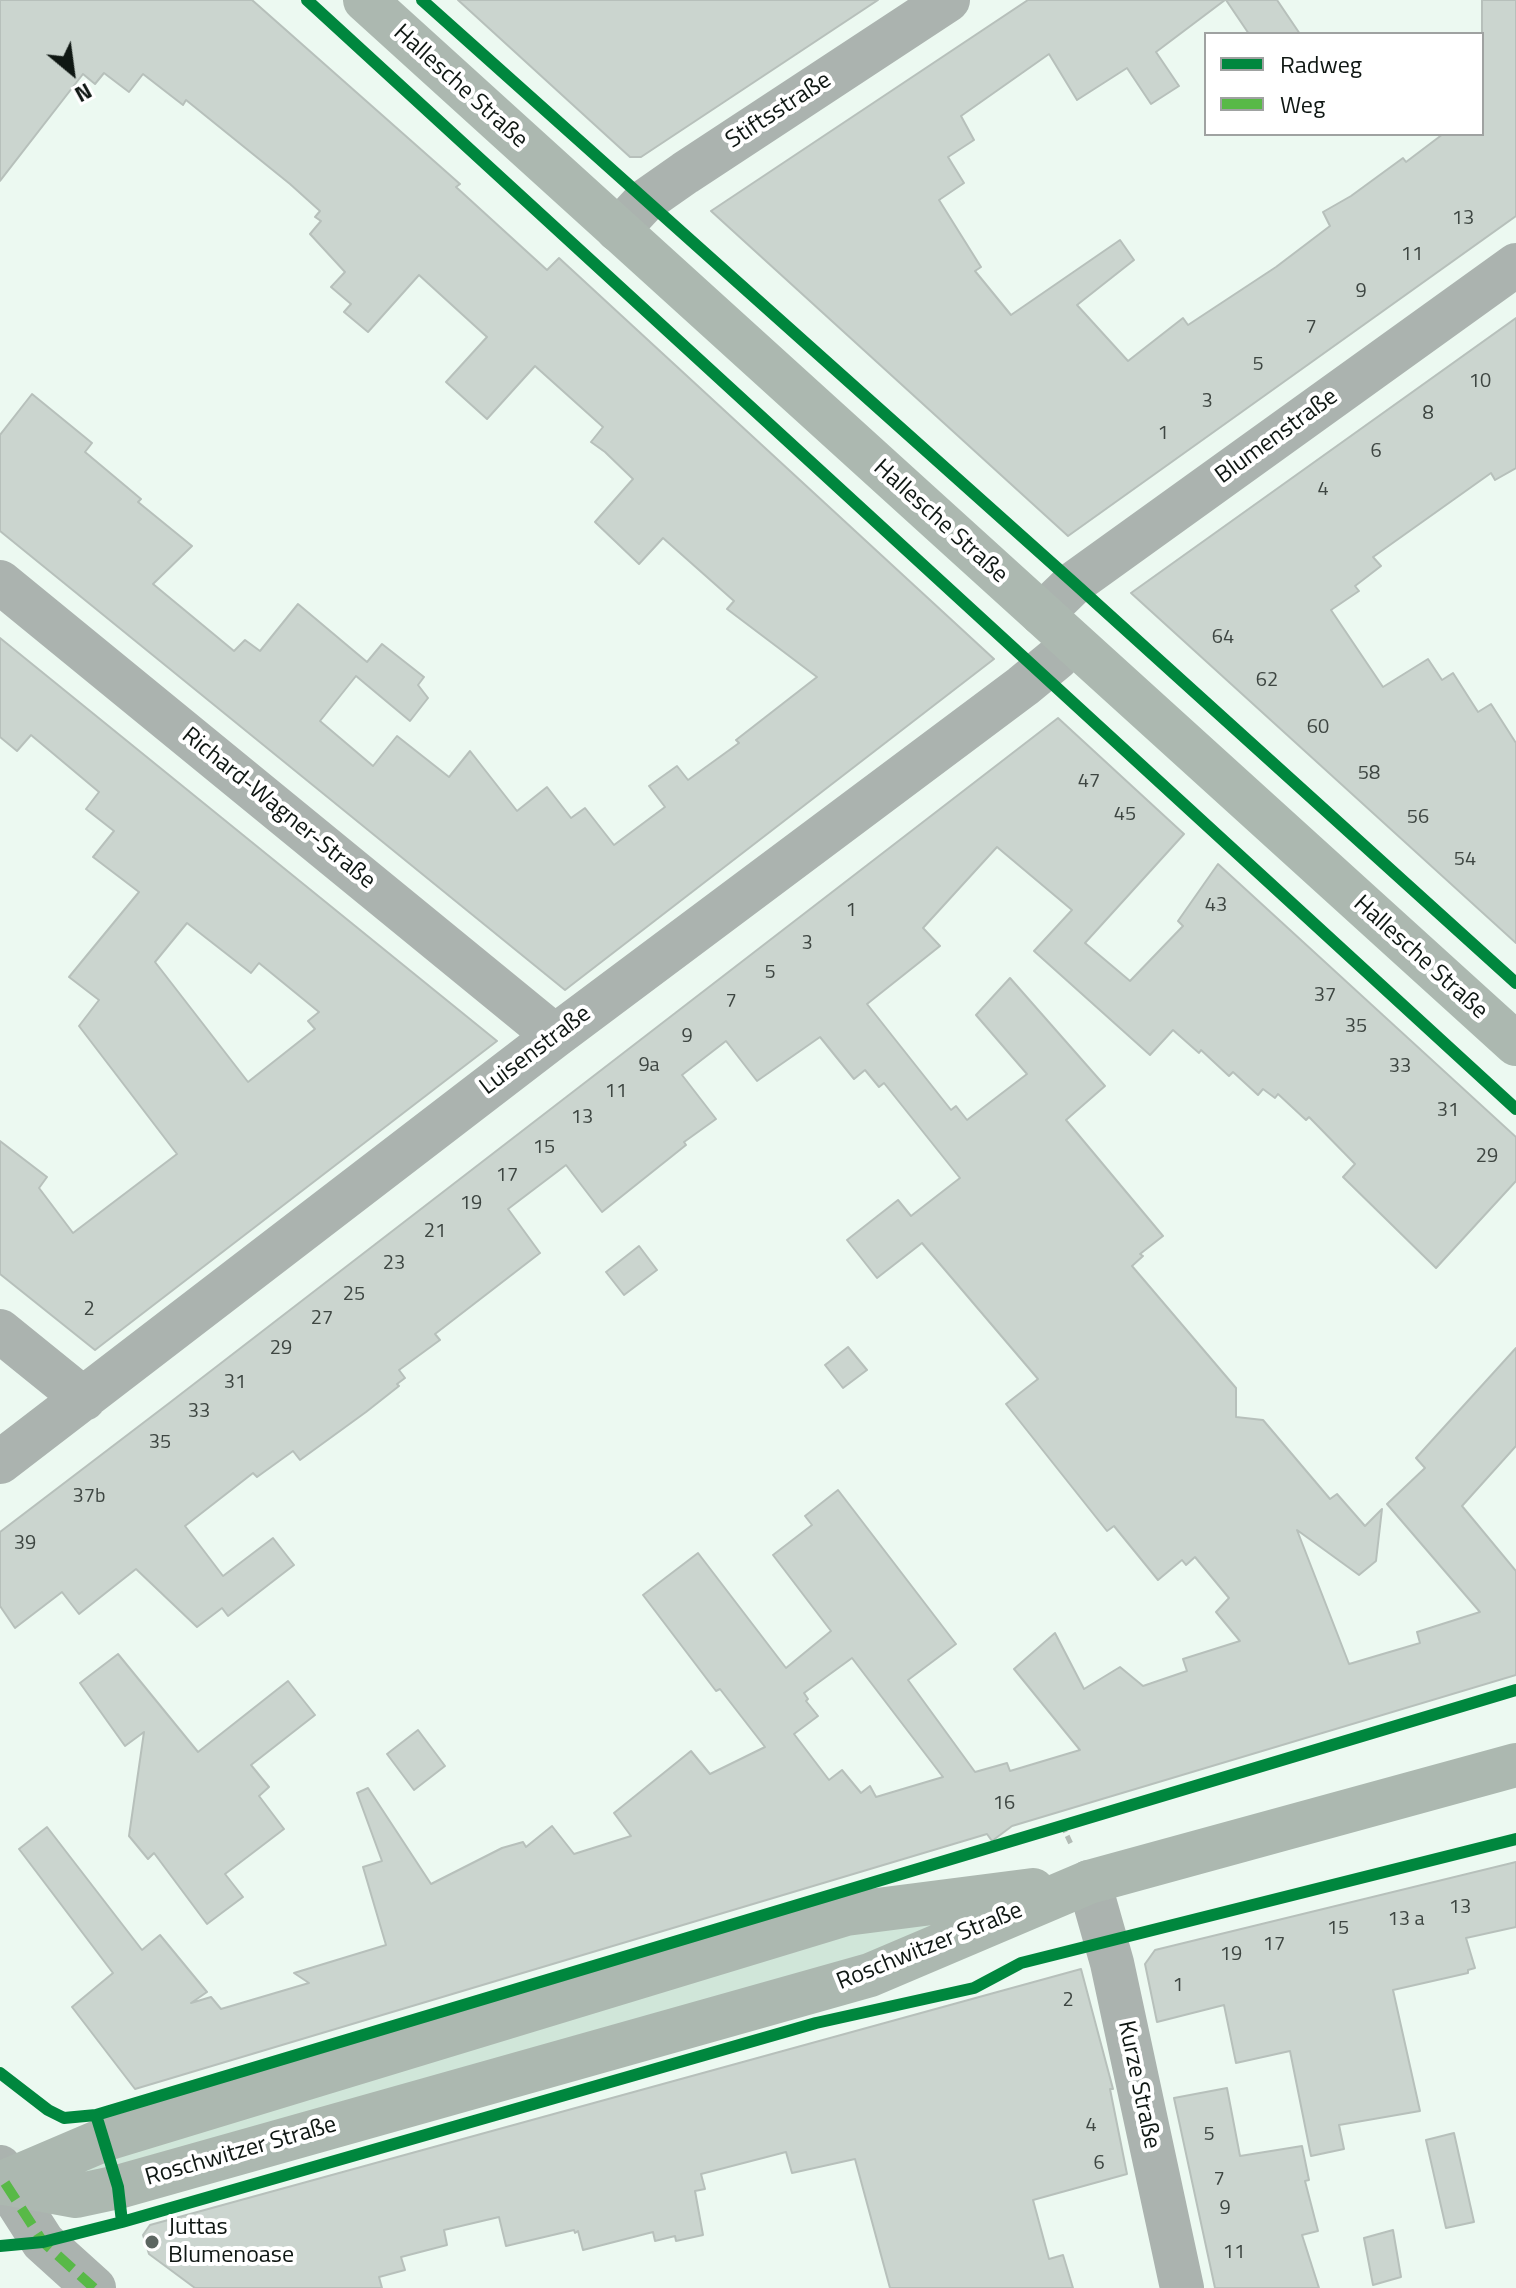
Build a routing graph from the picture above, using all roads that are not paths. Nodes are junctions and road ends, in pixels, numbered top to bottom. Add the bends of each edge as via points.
1 (365, 0) edge
2 (948, 0) edge
3 (618, 230) junction
4 (1516, 265) edge
5 (0, 582) edge
6 (1057, 628) junction
7 (1512, 1034) edge
8 (555, 1036) junction
9 (0, 1331) edge
10 (84, 1399) junction
11 (0, 1462) edge
12 (1516, 1765) edge
13 (1089, 1882) junction
14 (2, 2178) edge
15 (94, 2288) edge
16 (1182, 2288) edge

1 - 3 main road, Hallesche Straße
2 - 3 street, Stiftsstraße via 685,173 645,201
3 - 6 main road, Hallesche Straße
4 - 6 street, Blumenstraße via 1074,583
5 - 8 street, Richard-Wagner-Straße
6 - 7 main road, Hallesche Straße
6 - 8 street, Luisenstraße via 1023,686
8 - 10 street, Luisenstraße
9 - 10 street
10 - 11 street, Luisenstraße
12 - 13 main road, Roschwitzer Straße
13 - 14 main road, Roschwitzer Straße via 846,1914 103,2140
13 - 14 main road, Roschwitzer Straße via 870,1975 118,2187 76,2196
13 - 16 street, Kurze Straße via 1112,1963
14 - 15 street via 43,2242

